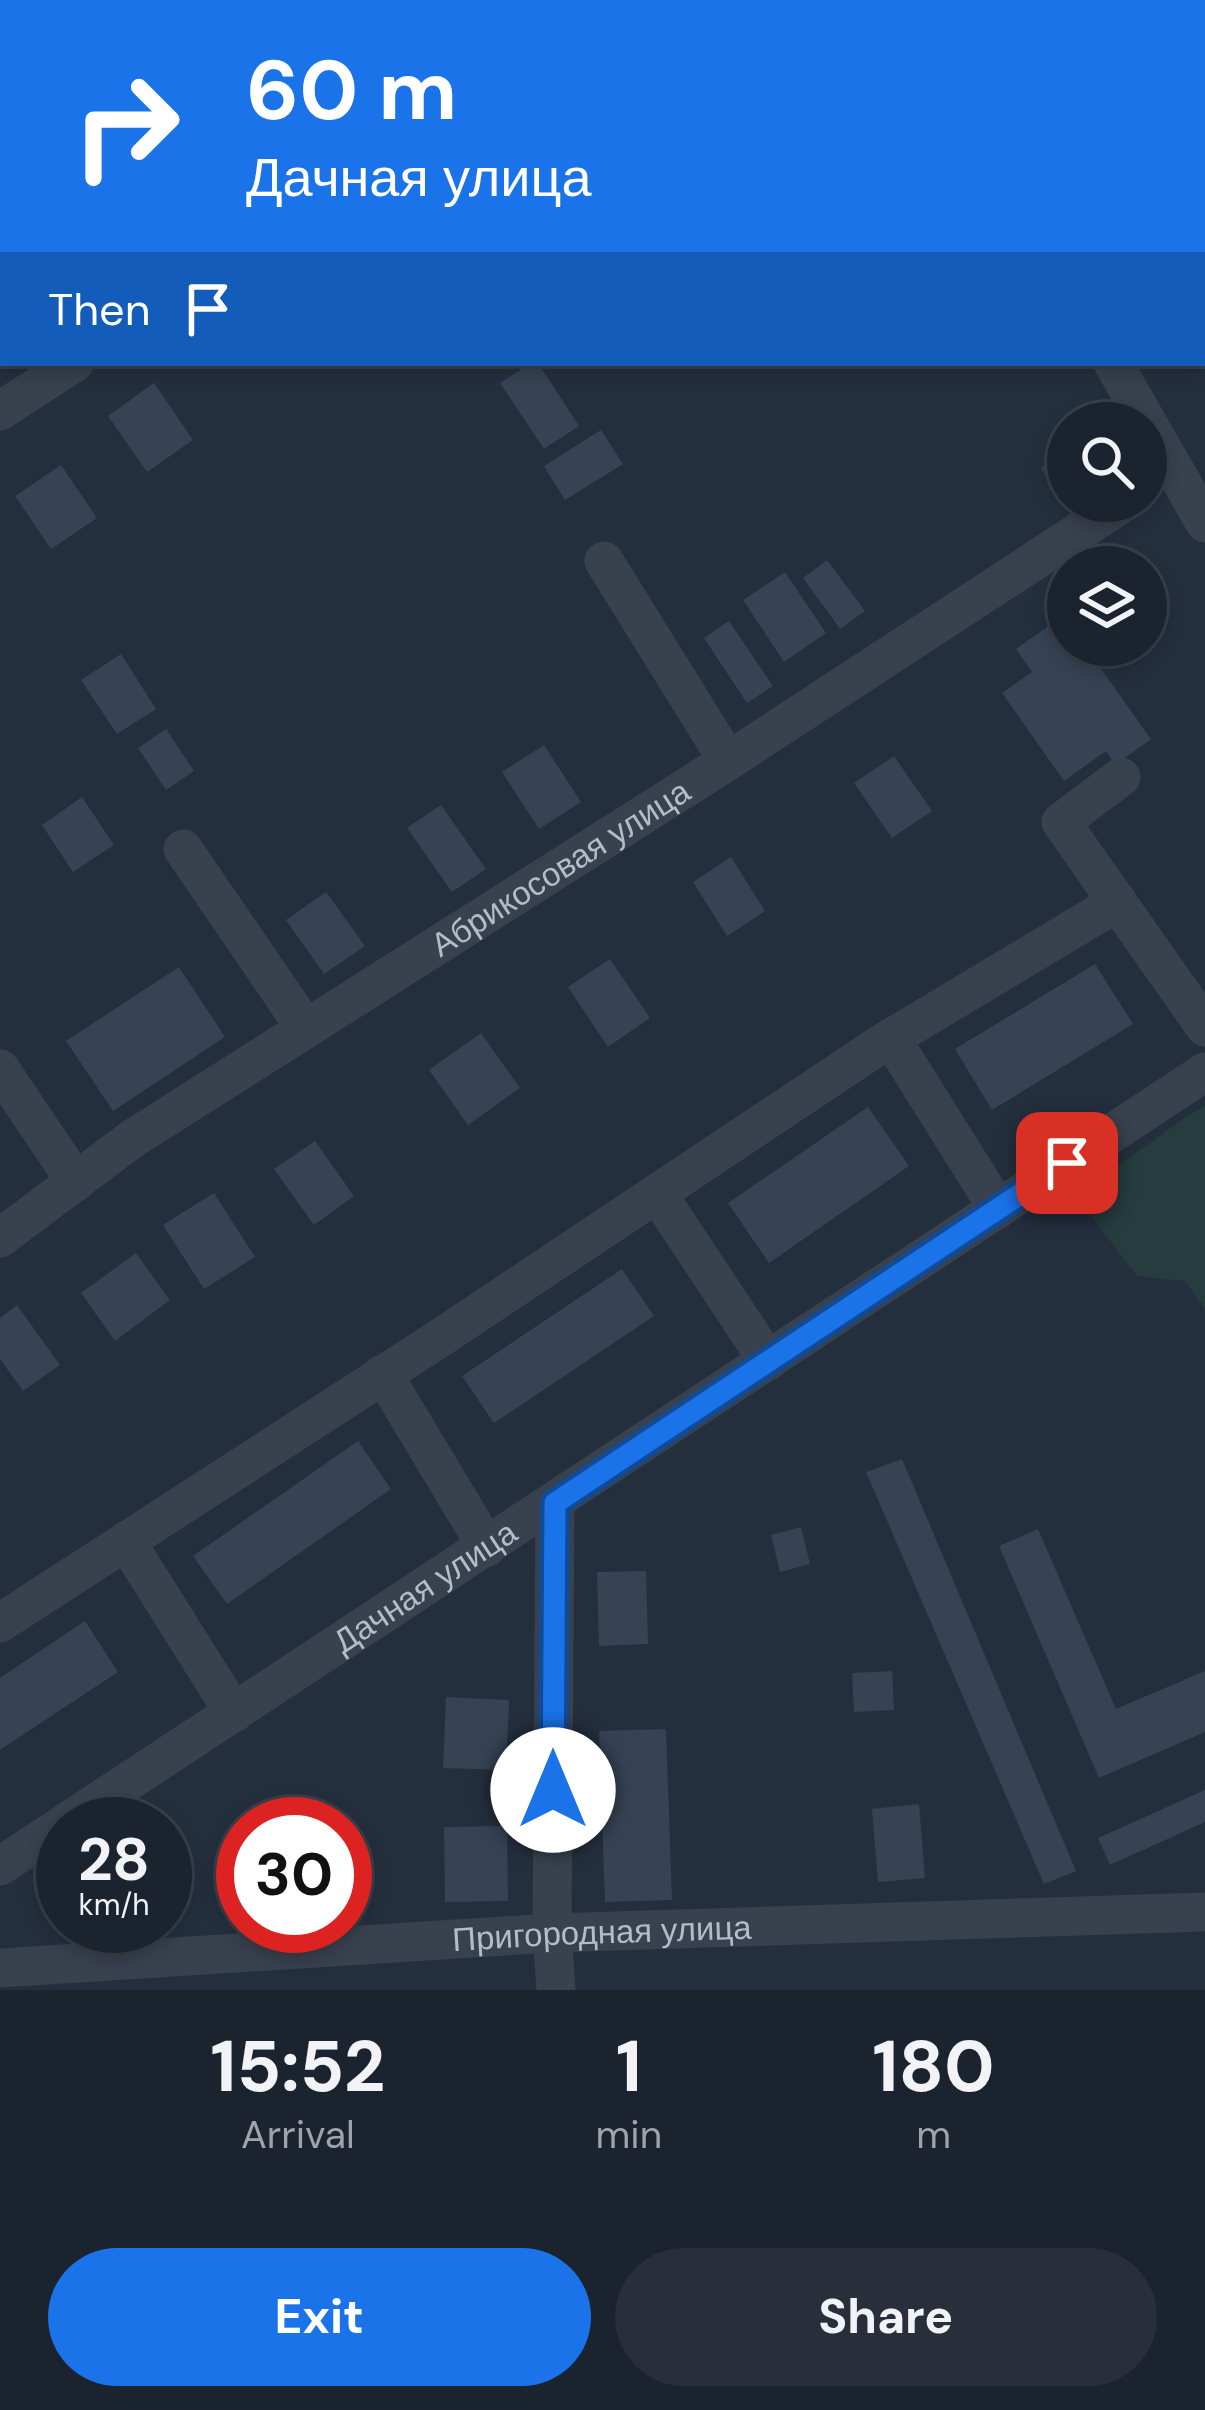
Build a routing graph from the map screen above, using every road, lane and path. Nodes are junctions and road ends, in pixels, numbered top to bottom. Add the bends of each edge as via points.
1 (69, 366) edge
2 (1114, 366) edge
3 (1129, 402) edge
4 (0, 411) edge
5 (1167, 485) edge
6 (1094, 522) edge
7 (1205, 523) edge
8 (604, 561) dead end
9 (728, 761) junction
10 (1121, 778) dead end
11 (183, 848) dead end
12 (1118, 902) junction
13 (1205, 1027) edge
14 (306, 1029) junction
15 (891, 1038) junction
16 (0, 1069) edge
17 (1205, 1072) edge
18 (76, 1182) junction
19 (657, 1193) junction
20 (998, 1209) junction
21 (0, 1238) edge
22 (768, 1361) junction
23 (383, 1374) junction
24 (555, 1503) junction
25 (126, 1541) junction
26 (487, 1547) junction
27 (0, 1623) edge
28 (234, 1712) junction
29 (105, 1797) edge
30 (36, 1842) edge
31 (0, 1866) edge
32 (1205, 1912) edge
33 (552, 1933) junction
34 (0, 1968) edge
35 (556, 1990) edge

1 - 4 street
2 - 3 street
5 - 7 street
6 - 9 street, Абрикосовая улица
8 - 9 street
9 - 14 street, Абрикосовая улица
10 - 12 street via 1061,822
11 - 14 street
12 - 13 street
12 - 15 street
14 - 18 street, Абрикосовая улица
15 - 19 street
15 - 20 street
16 - 18 street
17 - 20 street, Дачная улица
18 - 21 street, Абрикосовая улица
19 - 22 street
19 - 23 street
20 - 22 street, Дачная улица
22 - 24 street, Дачная улица
23 - 25 street
23 - 26 street
24 - 26 street, Дачная улица
24 - 33 street
25 - 27 street
25 - 28 street
26 - 28 street, Дачная улица
28 - 29 street, Дачная улица
30 - 31 street, Дачная улица
32 - 33 street, Пригородная улица
33 - 34 street, Пригородная улица
33 - 35 street

